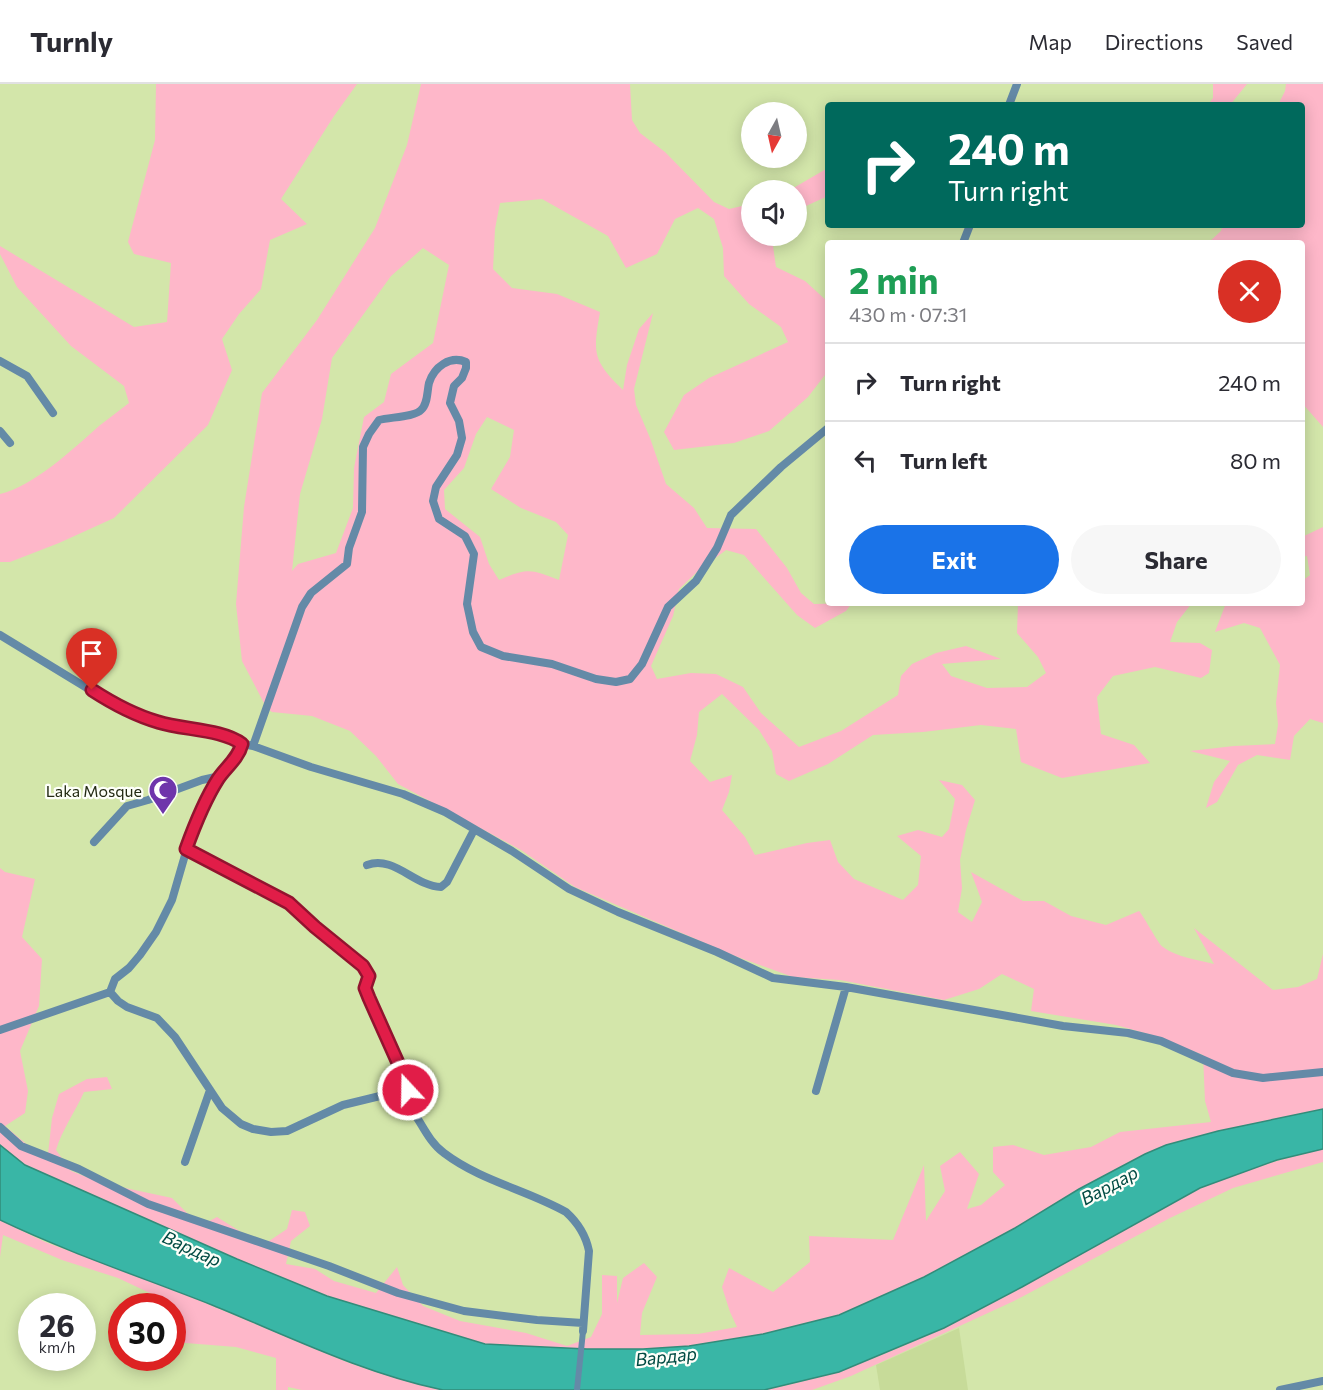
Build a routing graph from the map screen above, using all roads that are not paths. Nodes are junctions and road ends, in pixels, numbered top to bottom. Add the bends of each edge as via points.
1 (1017, 84) edge
2 (1010, 102) edge
3 (0, 361) edge
4 (53, 413) dead end
5 (825, 430) edge
6 (0, 431) edge
7 (10, 443) dead end
8 (0, 635) edge
9 (242, 744) junction
10 (253, 746) junction
11 (220, 776) junction
12 (474, 830) junction
13 (94, 842) dead end
14 (186, 849) junction
15 (367, 865) dead end
16 (846, 987) junction
17 (111, 992) junction
18 (0, 1030) edge
19 (1323, 1072) edge
20 (210, 1090) junction
21 (816, 1092) dead end
22 (402, 1098) junction
23 (0, 1127) edge
24 (185, 1162) dead end
25 (583, 1327) junction
26 (1323, 1381) edge
27 (1306, 1387) edge
28 (576, 1390) edge
29 (1280, 1390) edge

1 - 2 street
3 - 4 street via 27,376
5 - 10 street via 731,515 717,548 696,581 668,607 642,664 630,679 596,679 552,664 503,656 482,647 473,632 467,604 474,554 465,536 439,519 433,501 436,487 457,455 462,438 450,403 466,362 447,361 430,381 422,410 380,420 369,434 363,447 362,512 347,564 311,593 302,607
6 - 7 street
8 - 9 street via 138,715
9 - 10 street
9 - 11 street via 240,753
10 - 12 street via 403,794
11 - 13 street via 127,806
11 - 14 street via 205,799
12 - 15 street via 441,887 386,863
12 - 16 street via 580,894 758,972 773,978
14 - 17 street via 172,900 156,932 135,961 115,979
14 - 22 street via 289,903 367,970 365,988 408,1087
16 - 19 street via 1031,1021 1128,1033 1161,1041 1233,1073 1263,1078
16 - 21 street
17 - 18 street
17 - 20 street via 118,1001 157,1018
20 - 22 street via 222,1108 241,1124 278,1132 343,1105 380,1096
20 - 24 street
22 - 25 street via 444,1154 485,1178 561,1208 572,1217 589,1251
23 - 25 street via 21,1146 79,1169 148,1204 398,1293 464,1311
25 - 28 street
26 - 27 street
27 - 29 street

